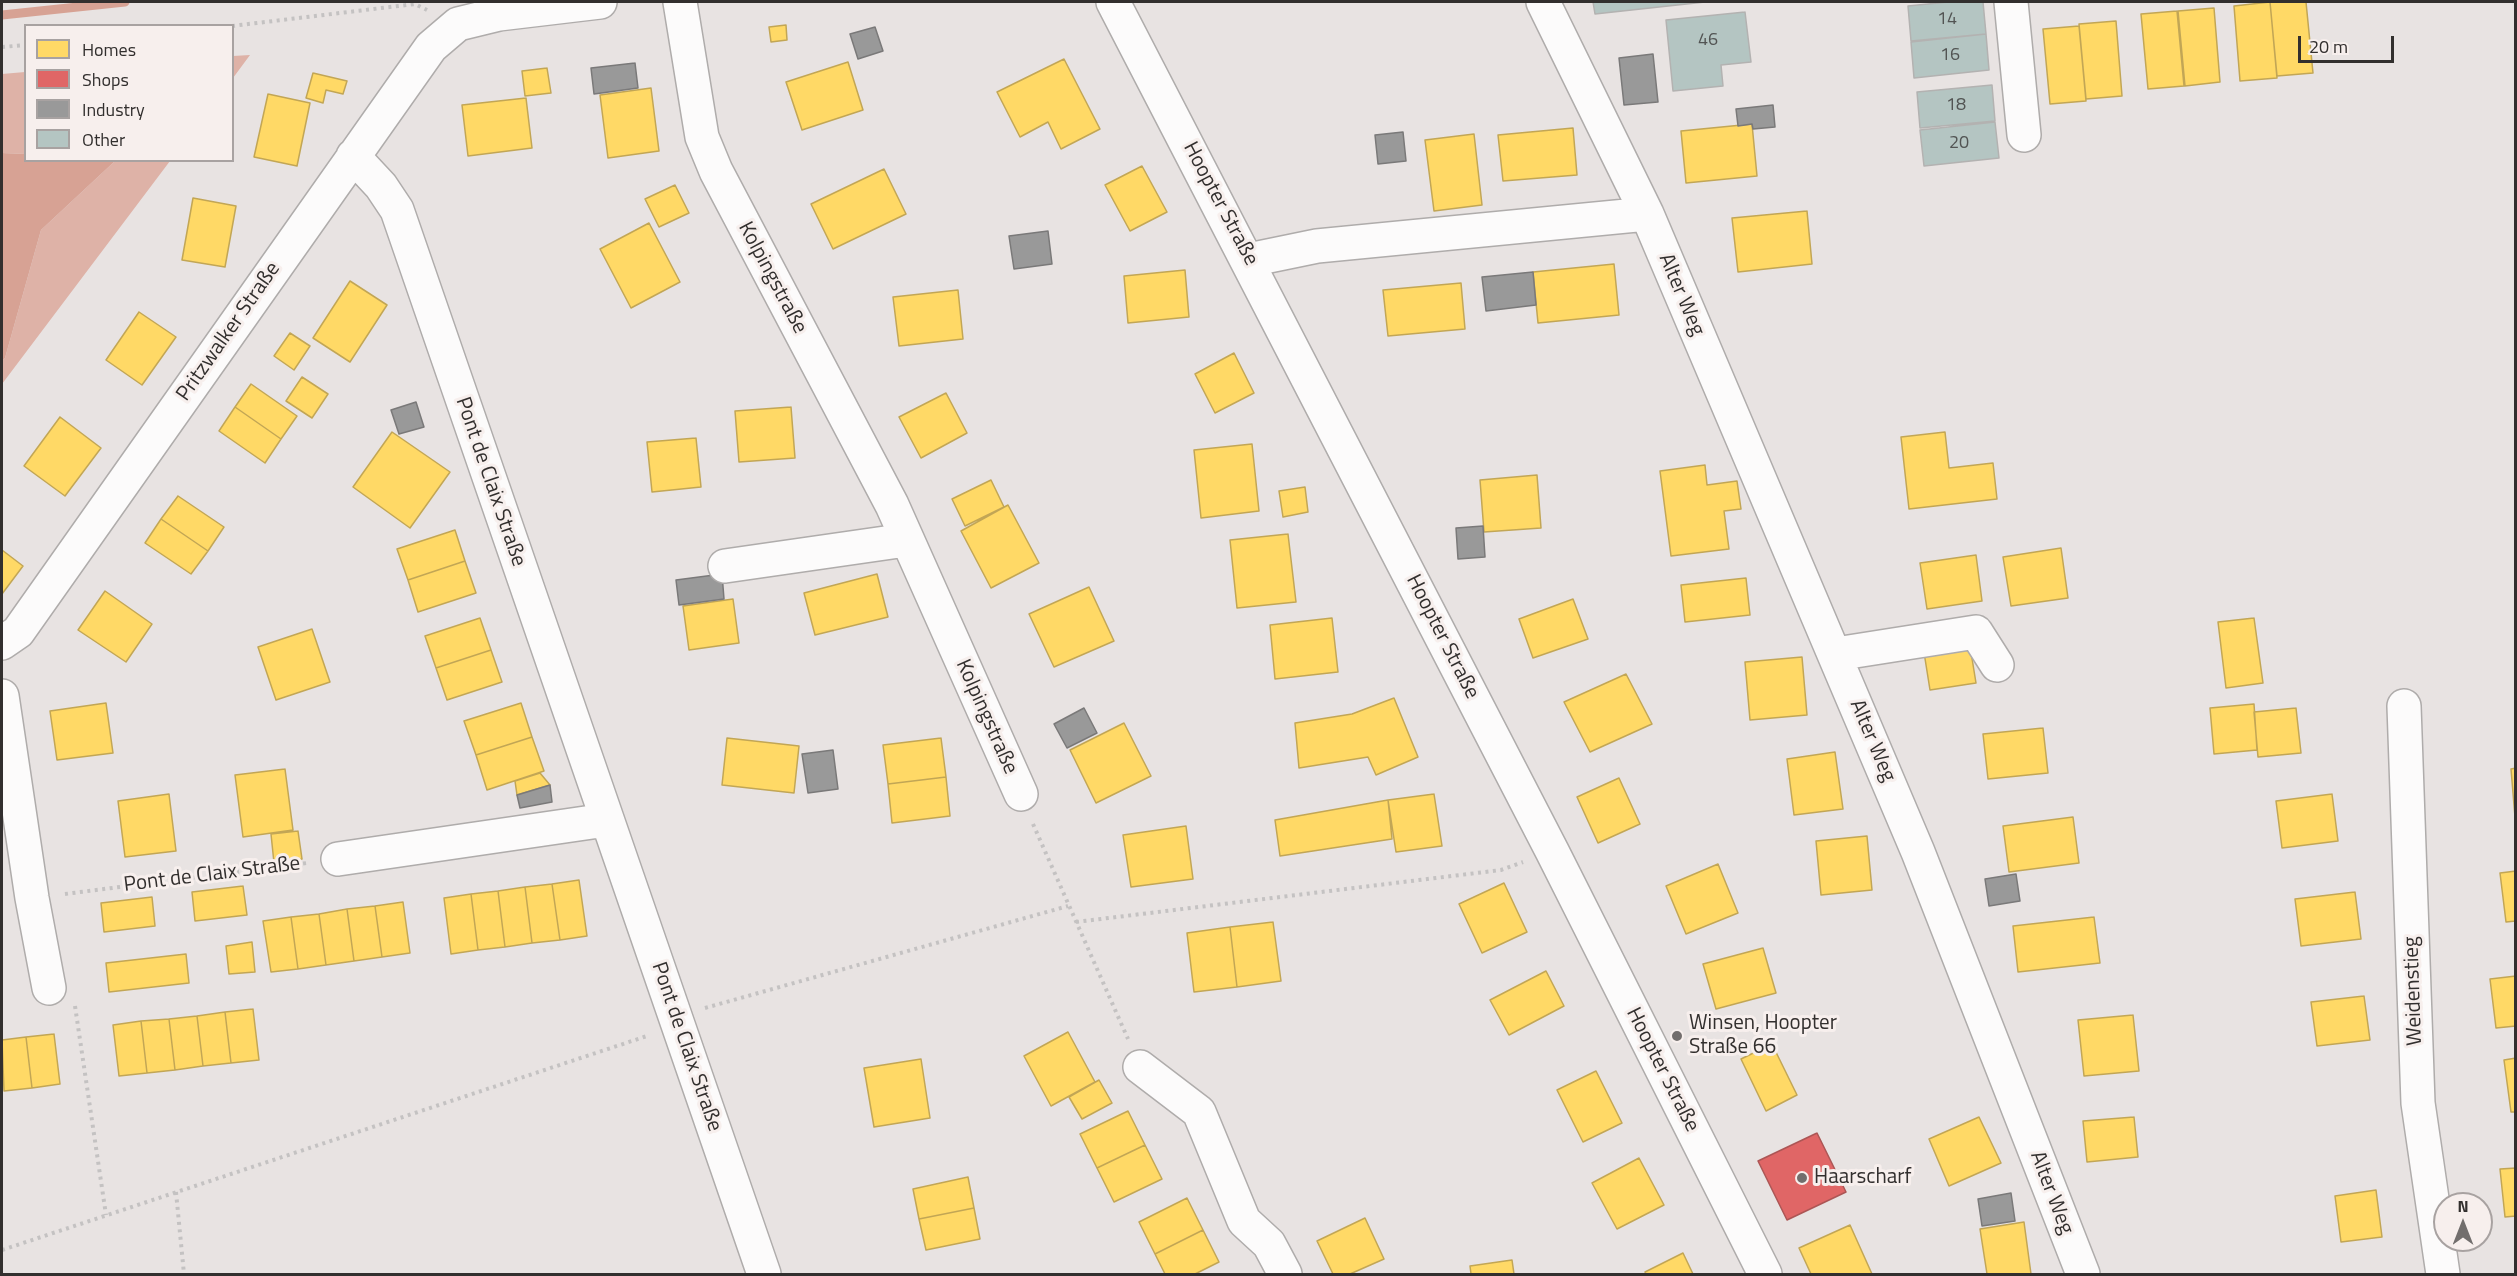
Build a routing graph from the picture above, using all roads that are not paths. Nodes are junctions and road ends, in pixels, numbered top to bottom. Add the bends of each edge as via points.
1 (600, 2) edge
2 (680, 2) edge
3 (1113, 2) edge
4 (1543, 2) edge
5 (2016, 2) edge
6 (2024, 135) dead end
7 (353, 156) junction
8 (1647, 214) junction
9 (1249, 260) junction
10 (906, 540) junction
11 (725, 566) dead end
12 (2, 643) edge
13 (1836, 654) junction
14 (1997, 665) dead end
15 (2, 696) edge
16 (2404, 706) dead end
17 (1021, 794) road end
18 (606, 820) junction
19 (338, 859) road end
20 (50, 988) road end
21 (1140, 1067) road end
22 (764, 1275) edge
23 (1285, 1275) edge
24 (1765, 1275) edge
25 (2083, 1275) edge
26 (2443, 1275) edge

1 - 7 street, Pritzwalker Straße via 499,14 458,24 431,47
2 - 10 street, Kolpingstraße via 702,137 709,154 892,505
3 - 9 street, Hoopter Straße
4 - 8 street, Alter Weg
5 - 6 street
7 - 12 street, Pritzwalker Straße via 18,632
7 - 18 street, Pont de Claix Straße via 397,210
8 - 9 street via 1317,246
8 - 13 street, Alter Weg
9 - 24 street, Hoopter Straße
10 - 11 street
10 - 17 street, Kolpingstraße
13 - 14 street via 1976,632
13 - 25 street, Alter Weg via 1918,852
15 - 20 street via 32,898
16 - 26 street, Weidenstieg via 2418,1103
18 - 19 street
18 - 22 street, Pont de Claix Straße
21 - 23 street via 1199,1112 1244,1221 1269,1244

